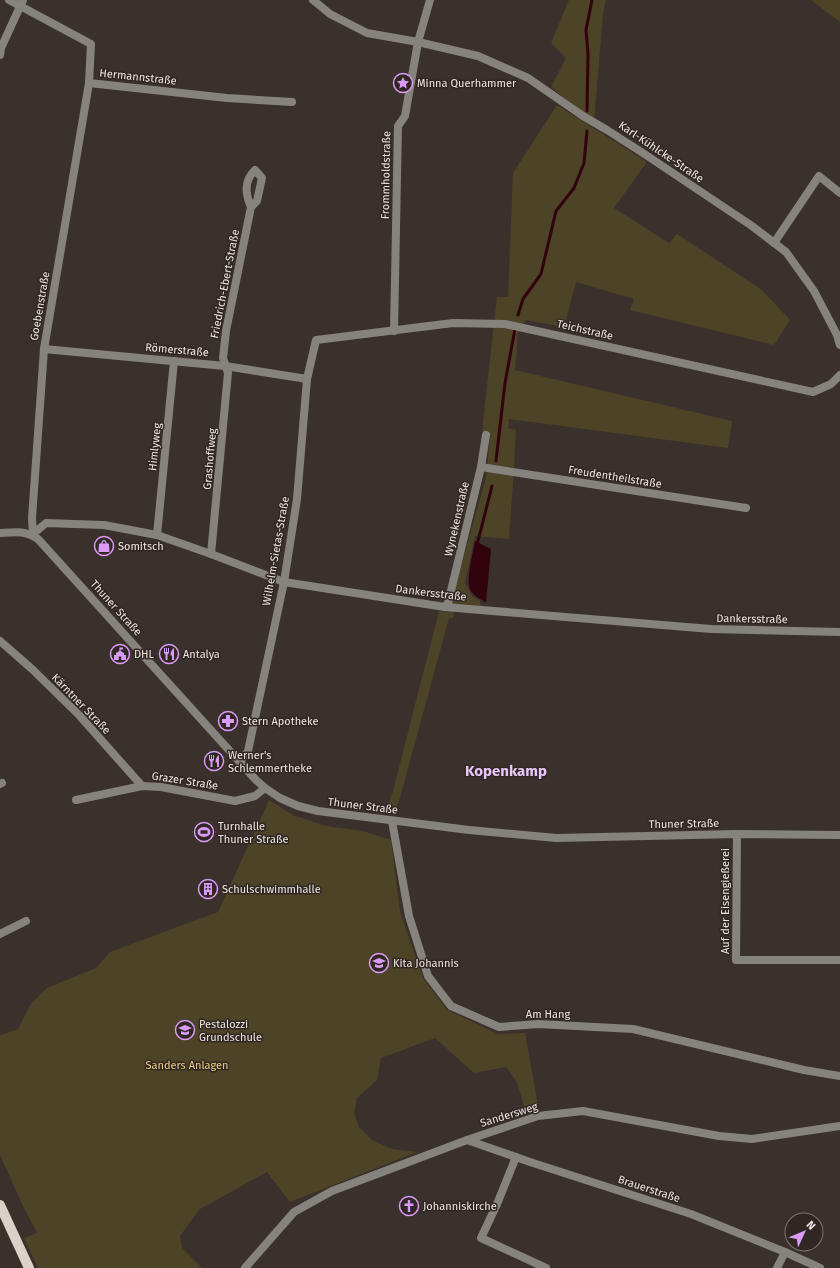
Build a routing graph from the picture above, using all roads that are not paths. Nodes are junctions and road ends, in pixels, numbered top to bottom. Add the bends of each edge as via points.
1 (9, 0) edge
2 (313, 0) edge
3 (430, 0) edge
4 (21, 3) edge
5 (418, 42) junction
6 (0, 55) edge
7 (89, 83) junction
8 (292, 102) dead end
9 (840, 193) edge
10 (251, 206) dead end
11 (774, 243) junction
12 (394, 331) junction
13 (316, 340) joint
14 (840, 345) edge
15 (44, 349) junction
16 (174, 361) junction
17 (225, 366) junction
18 (840, 375) edge
19 (307, 379) junction
20 (486, 435) dead end
21 (481, 467) junction
22 (746, 508) dead end
23 (0, 533) edge
24 (33, 534) junction
25 (157, 535) junction
26 (211, 554) junction
27 (284, 582) junction
28 (445, 607) junction
29 (840, 632) edge
30 (0, 642) edge
31 (240, 762) junction
32 (142, 786) junction
33 (265, 788) junction
34 (76, 800) dead end
35 (392, 821) junction
36 (736, 834) junction
37 (840, 835) edge
38 (26, 921) dead end
39 (0, 934) edge
40 (840, 960) edge
41 (840, 1076) edge
42 (840, 1126) edge
43 (467, 1140) junction
44 (516, 1157) junction
45 (0, 1205) edge
46 (784, 1252) edge
47 (785, 1252) joint
48 (29, 1268) edge
49 (245, 1268) edge
50 (546, 1268) edge
51 (777, 1268) edge
52 (820, 1268) edge

1 - 4 street, Hermannstraße
2 - 5 street, Karl-Kühlcke-Straße via 330,14 366,33
3 - 5 street, Frommholdstraße
4 - 6 street
4 - 7 street, Hermannstraße via 91,44
5 - 11 street, Karl-Kühlcke-Straße via 478,56 528,78
5 - 12 street, Frommholdstraße via 405,116 398,126
7 - 8 street, Hermannstraße via 227,98
7 - 15 street, Goebenstraße
9 - 11 street via 819,176
10 - 17 street, Friedrich-Ebert-Straße via 229,313
11 - 14 street, Karl-Kühlcke-Straße via 786,252 814,291
12 - 13 street, Teichstraße
12 - 18 street, Teichstraße via 453,323 504,324 813,392 831,384
13 - 19 street, Wilhelm-Sietas-Straße
15 - 16 street, Römerstraße
15 - 24 street, Goebenstraße
16 - 17 street, Römerstraße
16 - 25 street, Himlyweg
17 - 19 street, Römerstraße
17 - 26 street, Grashoffweg via 228,374
19 - 27 street, Wilhelm-Sietas-Straße via 297,499
20 - 21 street, Wynekenstraße
21 - 22 street, Freudentheilstraße
21 - 28 street, Wynekenstraße
23 - 24 street via 24,531
24 - 25 street, Dankersstraße via 46,523 104,525
24 - 31 street, Thuner Straße
25 - 26 street, Dankersstraße
26 - 27 street, Dankersstraße
27 - 28 street, Dankersstraße
27 - 31 street, Wilhelm-Sietas-Straße via 248,751
28 - 29 street, Dankersstraße via 710,629
30 - 32 street, Kärntner Straße via 79,715
31 - 33 street, Thuner Straße
32 - 33 street, Grazer Straße via 235,801 255,796
32 - 34 street, Grazer Straße
33 - 35 street, Thuner Straße via 298,806
35 - 36 street, Thuner Straße via 556,838
35 - 41 street, Am Hang via 409,916 428,976 451,1006 499,1027 538,1024 633,1028 804,1070
36 - 37 street, Thuner Straße
36 - 40 street, Auf der Eisengießerei via 736,960
38 - 39 street
42 - 43 street, Sandersweg via 752,1139 719,1136 583,1111 538,1116
43 - 44 street, Brauerstraße
43 - 49 street, Sandersweg via 332,1191 294,1212
44 - 46 street, Brauerstraße via 691,1214
44 - 50 street via 481,1238
45 - 48 main road
47 - 51 street
47 - 52 street, Brauerstraße

